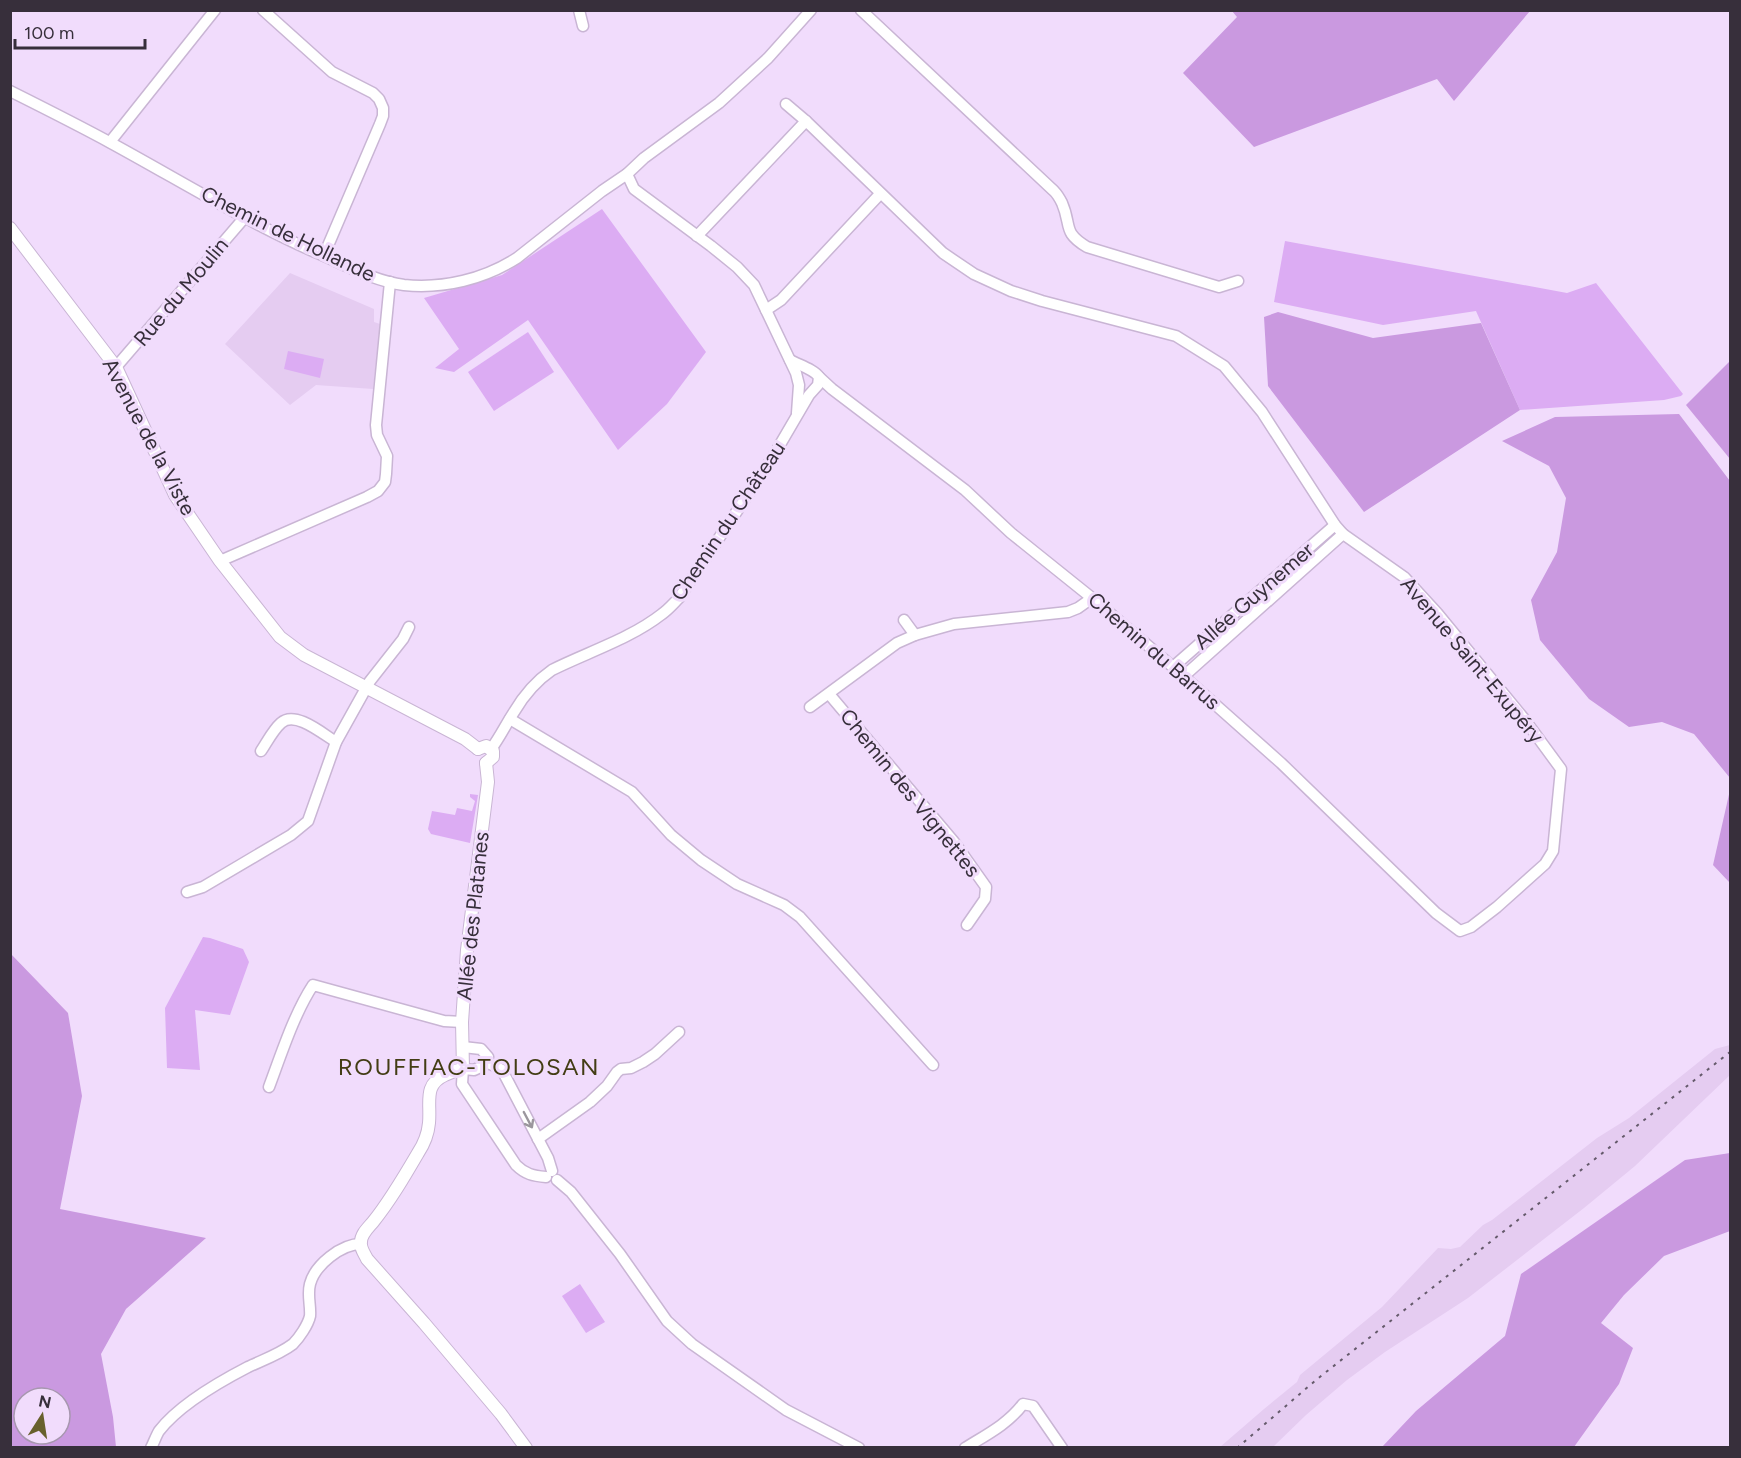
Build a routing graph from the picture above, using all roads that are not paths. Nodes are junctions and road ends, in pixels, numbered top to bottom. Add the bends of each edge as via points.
1 (215, 10) edge
2 (263, 10) edge
3 (579, 10) edge
4 (811, 10) edge
5 (861, 10) edge
6 (583, 26) dead end
7 (10, 91) edge
8 (786, 104) dead end
9 (806, 121) junction
10 (110, 142) junction
11 (627, 174) junction
12 (880, 194) junction
13 (245, 217) junction
14 (10, 228) edge
15 (697, 236) junction
16 (324, 255) junction
17 (1238, 281) dead end
18 (390, 282) junction
19 (766, 310) junction
20 (790, 360) junction
21 (116, 367) junction
22 (807, 369) junction
23 (819, 377) junction
24 (798, 382) junction
25 (814, 389) junction
26 (832, 389) junction
27 (796, 419) junction
28 (1339, 529) junction
29 (220, 561) junction
30 (1092, 598) junction
31 (904, 620) dead end
32 (409, 627) dead end
33 (915, 635) junction
34 (1173, 667) junction
35 (1184, 676) junction
36 (367, 687) junction
37 (829, 694) junction
38 (810, 707) dead end
39 (510, 719) junction
40 (336, 742) junction
41 (478, 749) junction
42 (491, 749) junction
43 (261, 751) dead end
44 (486, 763) junction
45 (187, 892) dead end
46 (967, 926) dead end
47 (1460, 932) joint
48 (462, 1022) junction
49 (679, 1032) dead end
50 (463, 1047) junction
51 (487, 1062) junction
52 (933, 1065) dead end
53 (463, 1070) junction
54 (269, 1087) dead end
55 (538, 1138) junction
56 (552, 1176) junction
57 (361, 1244) junction
58 (152, 1448) edge
59 (526, 1448) edge
60 (859, 1448) edge
61 (965, 1448) edge
62 (1062, 1448) edge

1 - 10 street
2 - 16 street via 332,72 373,93 383,108 380,124
3 - 6 street
4 - 11 street, Chemin de Hollande via 740,86
5 - 17 street via 1054,191 1076,240 1219,287
7 - 10 street, Chemin de Hollande
8 - 9 street, Avenue Saint-Exupéry
9 - 12 street, Avenue Saint-Exupéry
9 - 15 street
10 - 13 street, Chemin de Hollande
11 - 15 street, Chemin du Château via 634,189
11 - 18 street, Chemin de Hollande via 517,258 490,273 441,285
12 - 19 street via 781,300
12 - 28 street, Avenue Saint-Exupéry via 943,253 974,274 1042,301 1176,336 1224,366 1262,412
13 - 16 street, Chemin de Hollande
13 - 21 street, Rue du Moulin
14 - 21 street, Avenue de la Viste
15 - 19 street, Chemin du Château via 743,273 754,285
16 - 18 street, Chemin de Hollande
18 - 29 street via 376,426 387,456 385,482 367,497
19 - 20 street, Chemin du Château
20 - 22 street
20 - 24 street, Chemin du Château
21 - 29 street, Avenue de la Viste via 175,495
22 - 23 street
22 - 24 street
23 - 25 street
23 - 26 street, Chemin du Barrus
24 - 25 street via 805,390
24 - 27 street, Chemin du Château
25 - 26 street
25 - 27 street, Chemin du Château
26 - 30 street, Chemin du Barrus via 965,490
27 - 39 street, Chemin du Château via 679,598 645,626 543,676
28 - 34 street, Allée Guynemer
28 - 35 street, Allée Guynemer
28 - 47 street, Avenue Saint-Exupéry via 1404,577 1561,769 1553,851 1545,864 1497,907
29 - 36 street, Avenue de la Viste via 280,637 304,655
30 - 33 street via 1068,612 954,624
30 - 34 street, Chemin du Barrus
31 - 33 street
32 - 36 street
33 - 37 street via 897,643
34 - 35 street, Chemin du Barrus
35 - 47 street, Chemin du Barrus
36 - 40 street
36 - 41 street, Avenue de la Viste
37 - 38 street
37 - 46 street, Chemin des Vignettes via 954,842 986,887 985,899
39 - 42 street, Chemin du Château
39 - 52 street via 632,792 672,835 722,874 800,917
40 - 43 street via 290,718 282,722
40 - 45 street via 308,821 211,882
41 - 42 street
41 - 44 street via 477,759
42 - 44 street via 493,757
44 - 48 street, Allée des Platanes via 488,782
48 - 50 street, Allée des Platanes
48 - 54 street via 444,1021 313,985
49 - 55 street via 643,1062 616,1072 590,1102
50 - 51 street via 481,1049 488,1057
50 - 53 street, Allée des Platanes
51 - 53 street via 480,1068
51 -> 55 street via 502,1070
53 - 56 street via 462,1084 516,1165 531,1176
53 - 57 street via 443,1076 431,1086 429,1124 423,1144 398,1188 364,1232
55 - 56 street via 549,1158
56 - 60 street via 570,1192 678,1332 786,1410
57 - 58 street via 338,1250 312,1277 310,1316 293,1344 176,1413 158,1433
57 - 59 street via 362,1252
61 - 62 street via 1005,1423 1023,1404 1032,1406

